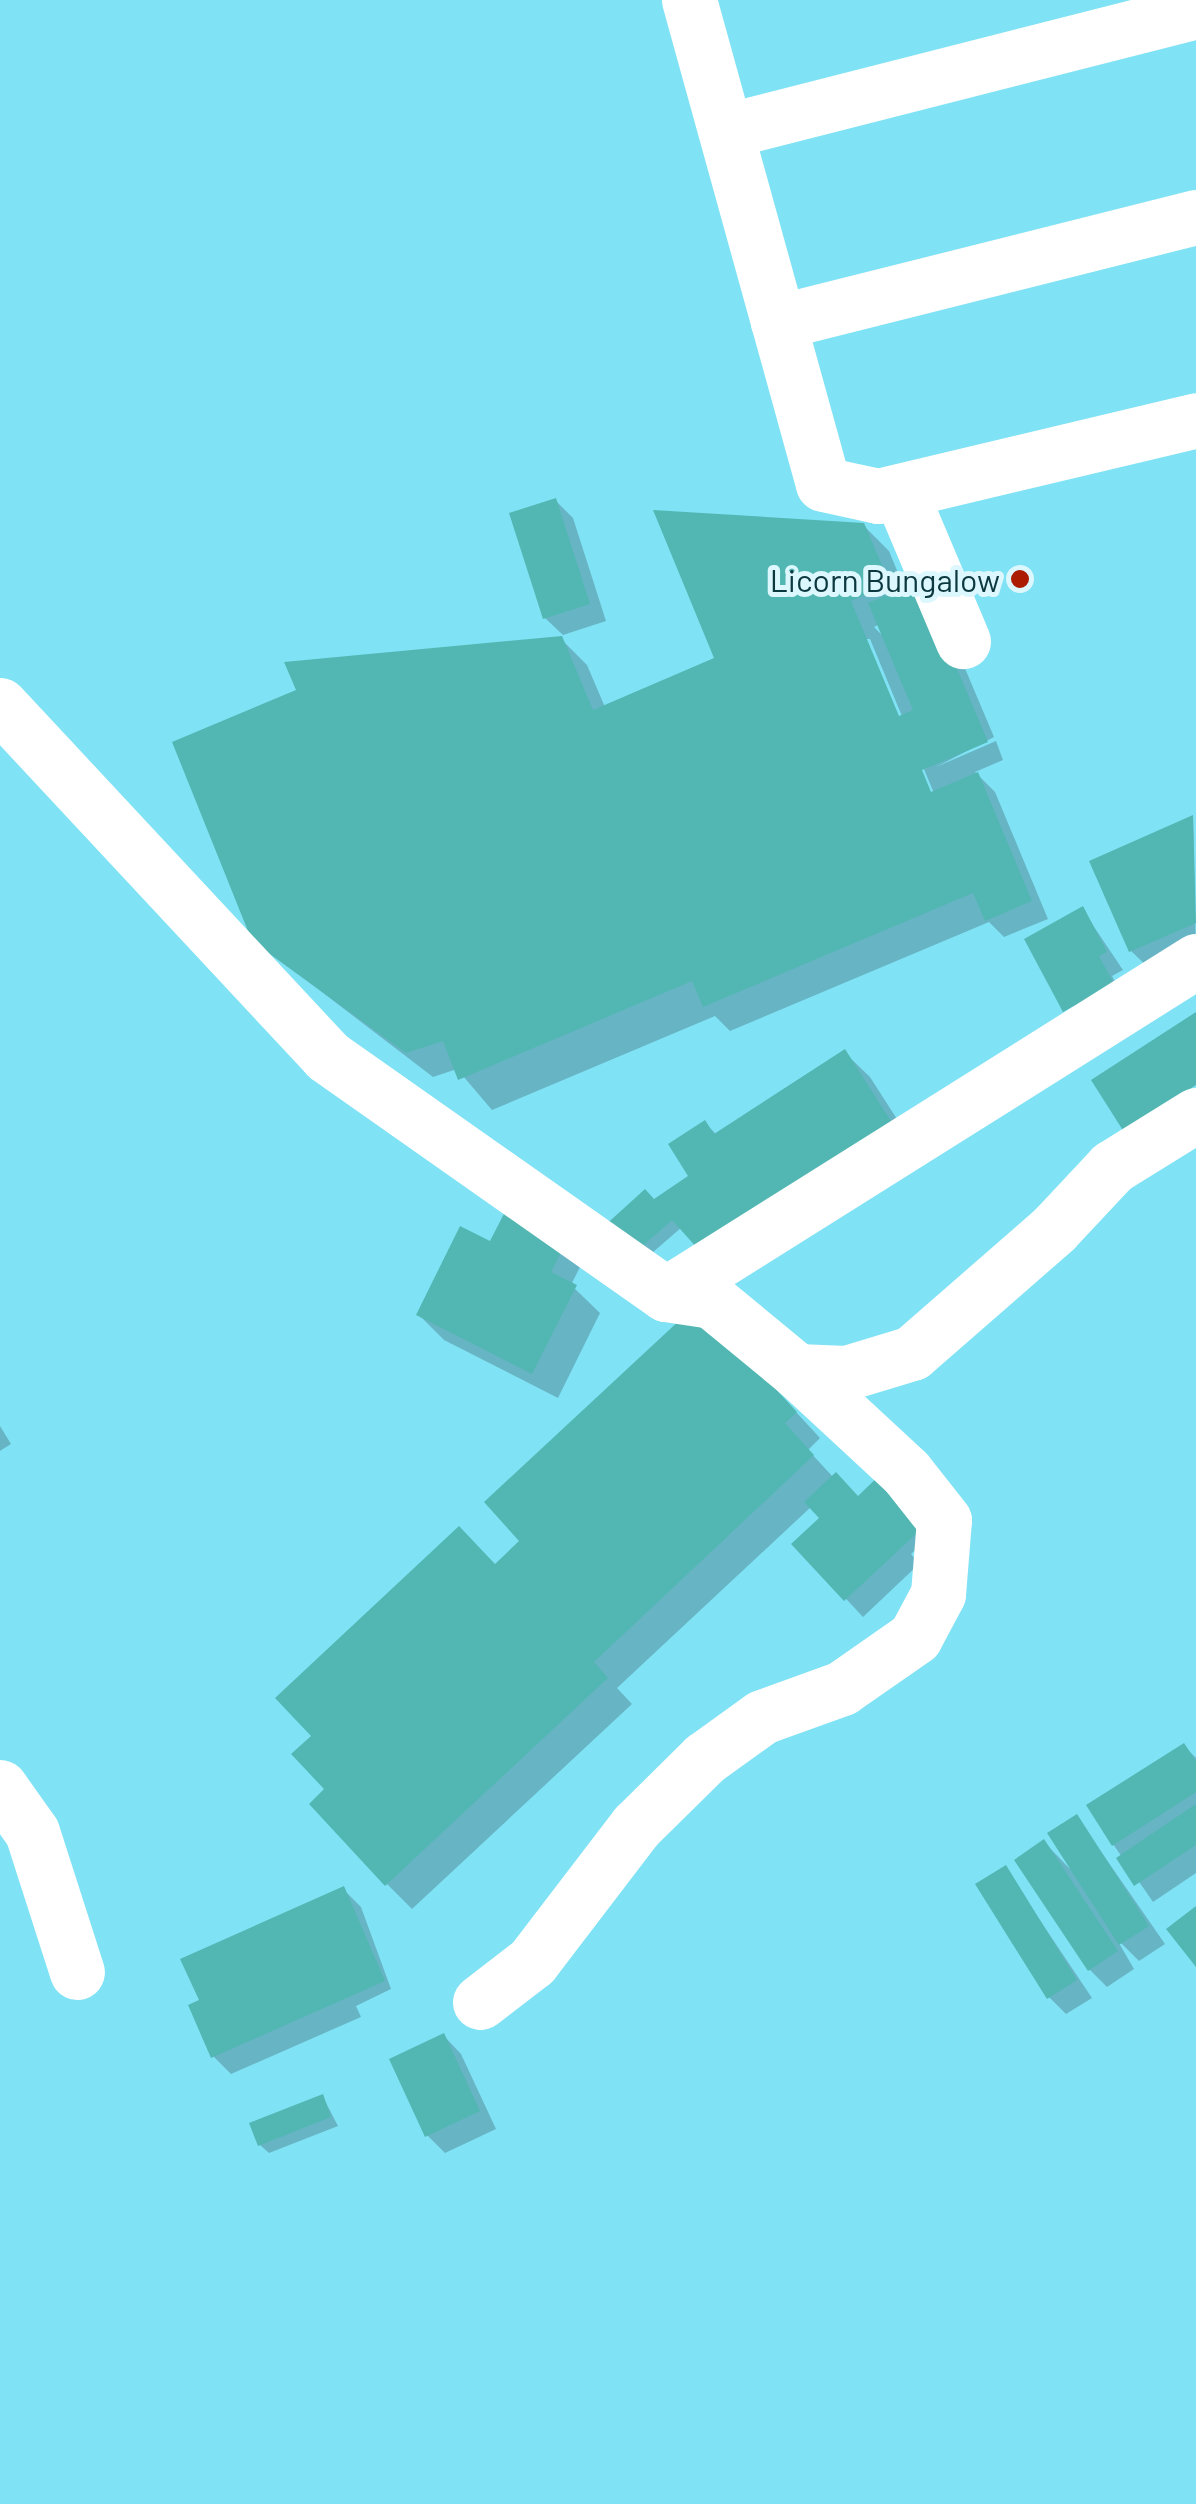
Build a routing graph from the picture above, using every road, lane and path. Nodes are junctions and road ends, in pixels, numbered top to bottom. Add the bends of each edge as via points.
1 (689, 0) edge
2 (1196, 11) edge
3 (726, 131) junction
4 (1196, 217) edge
5 (778, 322) junction
6 (1196, 420) edge
7 (900, 492) junction
8 (963, 641) dead end
9 (0, 705) edge
10 (1196, 960) edge
11 (1196, 1115) edge
12 (666, 1294) junction
13 (797, 1371) junction
14 (0, 1787) edge
15 (77, 1972) dead end
16 (480, 2002) dead end

1 - 3 street
2 - 3 street
3 - 5 street
4 - 5 street
5 - 7 street via 823,484 878,496
6 - 7 street
7 - 8 street
9 - 12 street via 327,1056
10 - 12 street
11 - 13 street via 1112,1167 1054,1229 912,1352 846,1372
12 - 13 street via 712,1301
13 - 16 street via 906,1472 944,1520 938,1594 914,1637 842,1688 762,1717 705,1758 636,1826 532,1962
14 - 15 street via 32,1832

